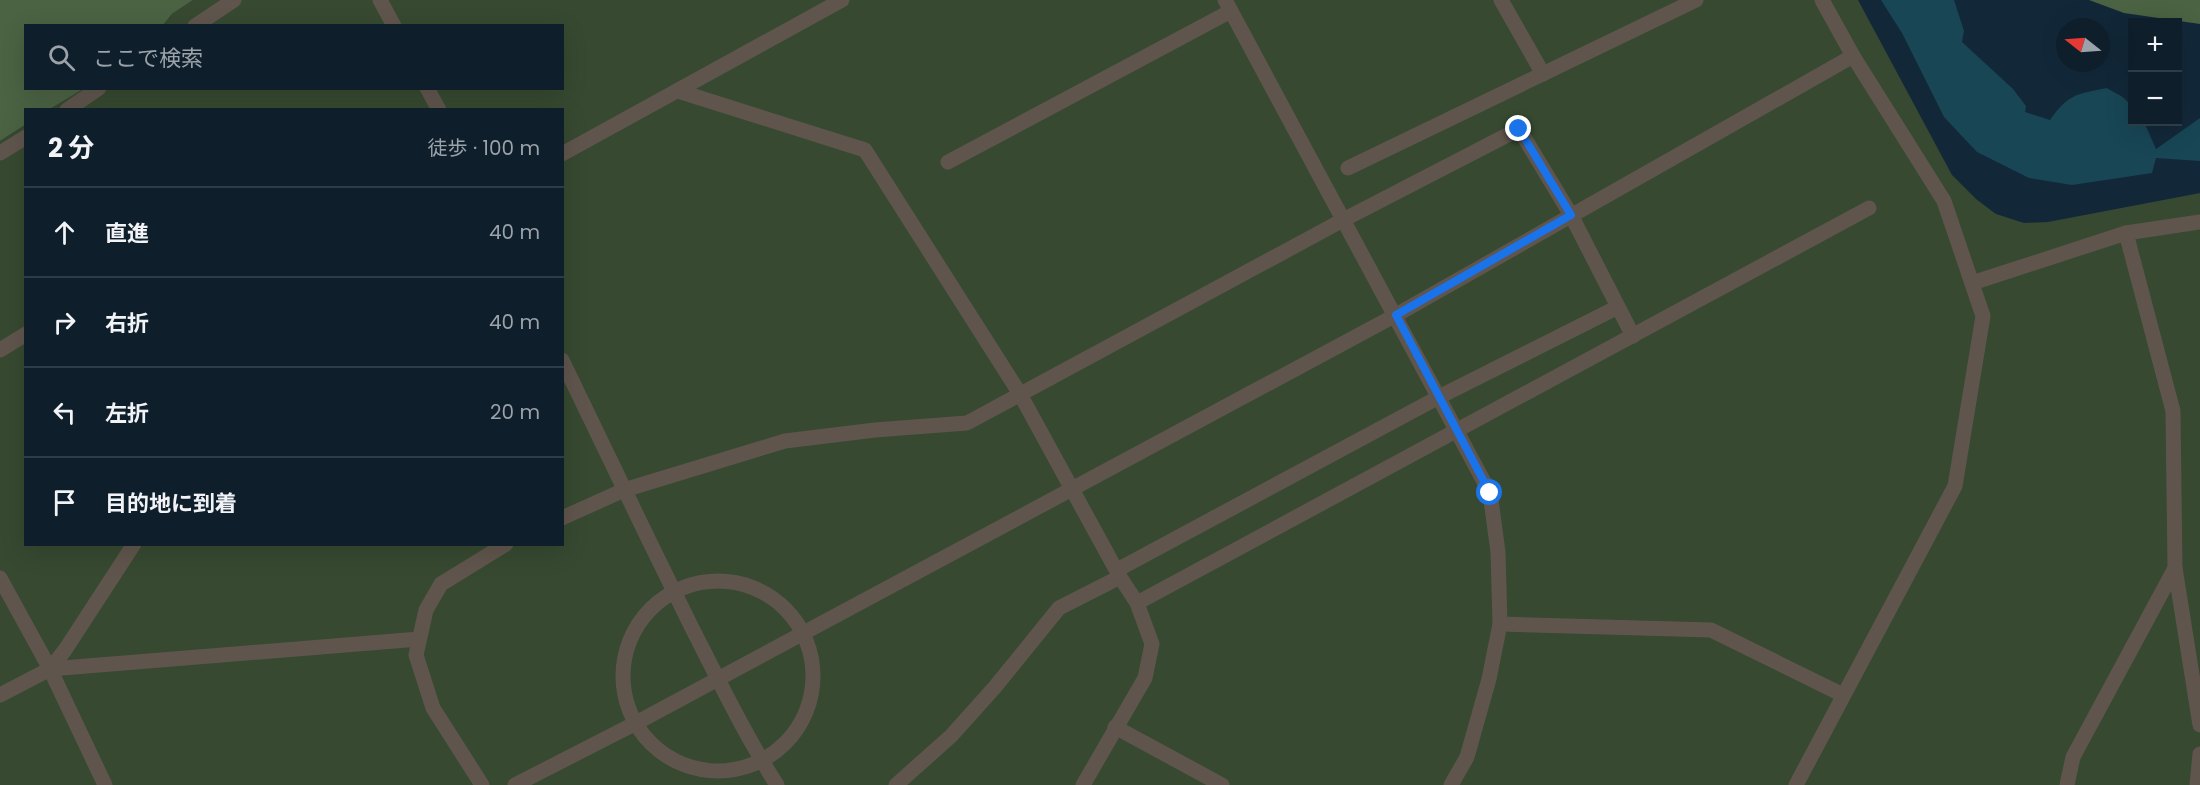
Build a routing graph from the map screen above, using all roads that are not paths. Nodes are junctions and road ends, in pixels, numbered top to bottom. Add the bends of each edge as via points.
1 (234, 0) edge
2 (380, 0) edge
3 (843, 0) edge
4 (1502, 0) edge
5 (1696, 0) edge
6 (1822, 0) edge
7 (1228, 6) edge
8 (198, 24) edge
9 (393, 24) edge
10 (1853, 56) junction
11 (1543, 74) junction
12 (96, 90) edge
13 (428, 90) edge
14 (678, 91) junction
15 (70, 108) edge
16 (438, 108) edge
17 (24, 138) edge
18 (0, 153) edge
19 (564, 153) edge
20 (948, 162) dead end
21 (1348, 168) dead end
22 (1869, 208) dead end
23 (1571, 215) junction
24 (1343, 220) junction
25 (2200, 222) edge
26 (2126, 233) junction
27 (1972, 283) junction
28 (1618, 307) junction
29 (1396, 315) junction
30 (24, 335) edge
31 (1633, 336) junction
32 (0, 350) edge
33 (564, 364) edge
34 (1020, 394) junction
35 (1439, 397) junction
36 (1456, 430) junction
37 (1073, 489) junction
38 (624, 490) junction
39 (564, 517) edge
40 (133, 546) edge
41 (503, 546) edge
42 (2175, 568) junction
43 (1119, 574) junction
44 (0, 578) edge
45 (674, 592) junction
46 (1137, 603) junction
47 (1500, 624) junction
48 (804, 633) junction
49 (419, 639) junction
50 (50, 669) junction
51 (718, 679) junction
52 (0, 695) edge
53 (1843, 695) junction
54 (636, 723) junction
55 (2200, 725) edge
56 (1115, 727) junction
57 (2200, 754) edge
58 (761, 760) junction
59 (105, 785) edge
60 (482, 785) edge
61 (515, 785) edge
62 (777, 785) edge
63 (896, 785) edge
64 (1083, 785) edge
65 (1222, 785) edge
66 (1451, 785) edge
67 (1796, 785) edge
68 (2067, 785) edge
69 (2197, 785) edge

1 - 8 lane
2 - 9 lane
3 - 14 lane
4 - 11 lane
5 - 11 lane
6 - 10 lane
7 - 20 lane
7 - 24 lane
10 - 23 lane
10 - 27 lane via 1944,201
11 - 21 lane
12 - 15 lane
13 - 16 lane
14 - 19 lane
14 - 34 lane via 865,150
17 - 18 lane
22 - 31 lane
23 - 24 lane via 1519,129
23 - 28 lane
23 - 29 lane
24 - 29 lane
24 - 34 lane
25 - 26 lane
26 - 27 lane
26 - 42 lane via 2173,411
27 - 53 lane via 1983,316 1955,486
28 - 31 lane
28 - 35 lane
29 - 35 lane
29 - 37 lane
30 - 32 lane
31 - 36 lane
33 - 38 lane
34 - 37 lane
34 - 38 lane via 967,423 785,441
35 - 36 lane
35 - 43 lane
36 - 46 lane
36 - 47 lane via 1490,493 1498,552
37 - 43 lane
37 - 48 lane
38 - 39 lane
38 - 45 lane
40 - 50 lane
41 - 49 lane via 441,584 426,610
42 - 55 lane
42 - 68 lane via 2073,757
43 - 46 lane
43 - 63 lane via 1059,608 951,736
44 - 50 lane
45 - 48 lane via 712,580 742,583 771,595 793,615
45 - 51 lane
45 - 54 lane via 656,603 636,626 625,655 623,687
46 - 56 lane via 1152,644 1145,678
47 - 53 lane via 1711,630
47 - 66 lane via 1467,757
48 - 51 lane
48 - 58 lane via 814,672 810,702 796,732 773,755
49 - 50 lane
49 - 60 lane via 416,655 433,708
50 - 52 lane
50 - 59 lane
51 - 54 lane
51 - 58 lane
53 - 67 lane
54 - 58 lane via 652,745 679,764 710,772 743,769
54 - 61 lane
56 - 64 lane
56 - 65 lane
57 - 69 lane
58 - 62 lane

